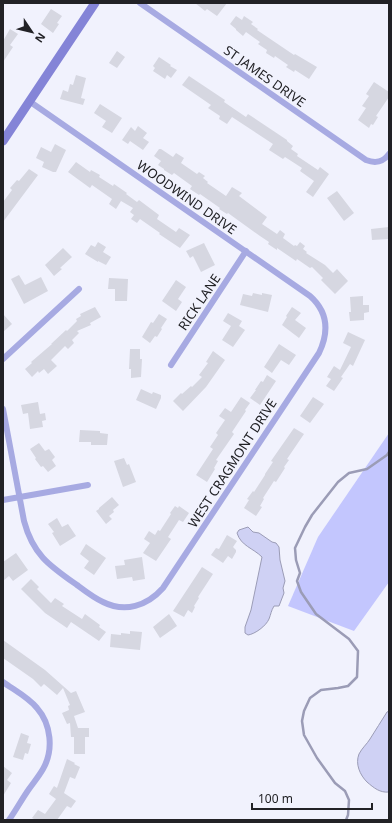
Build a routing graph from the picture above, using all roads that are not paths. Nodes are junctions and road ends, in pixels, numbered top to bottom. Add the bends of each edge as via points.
1 (95, 3) edge
2 (140, 3) edge
3 (29, 101) junction
4 (3, 141) edge
5 (389, 154) edge
6 (246, 251) junction
7 (79, 289) dead end
8 (324, 319) joint
9 (3, 359) edge
10 (171, 365) dead end
11 (3, 409) edge
12 (88, 485) dead end
13 (20, 497) junction
14 (3, 500) edge
15 (3, 682) edge
16 (9, 820) edge

1 - 3 street
2 - 5 street, ST JAMES DRIVE via 366,160 378,162
3 - 4 street
3 - 6 street, WOODWIND DRIVE
6 - 8 street, WOODWIND DRIVE via 312,298 320,307
6 - 10 street, RICK LANE
7 - 9 street
8 - 13 street, WEST CRAGMONT DRIVE via 325,336 318,353 163,588 151,600 126,608 109,605 55,570 30,539
11 - 13 street
12 - 13 street
13 - 14 street
15 - 16 street via 32,702 42,714 49,731 50,742 43,769

